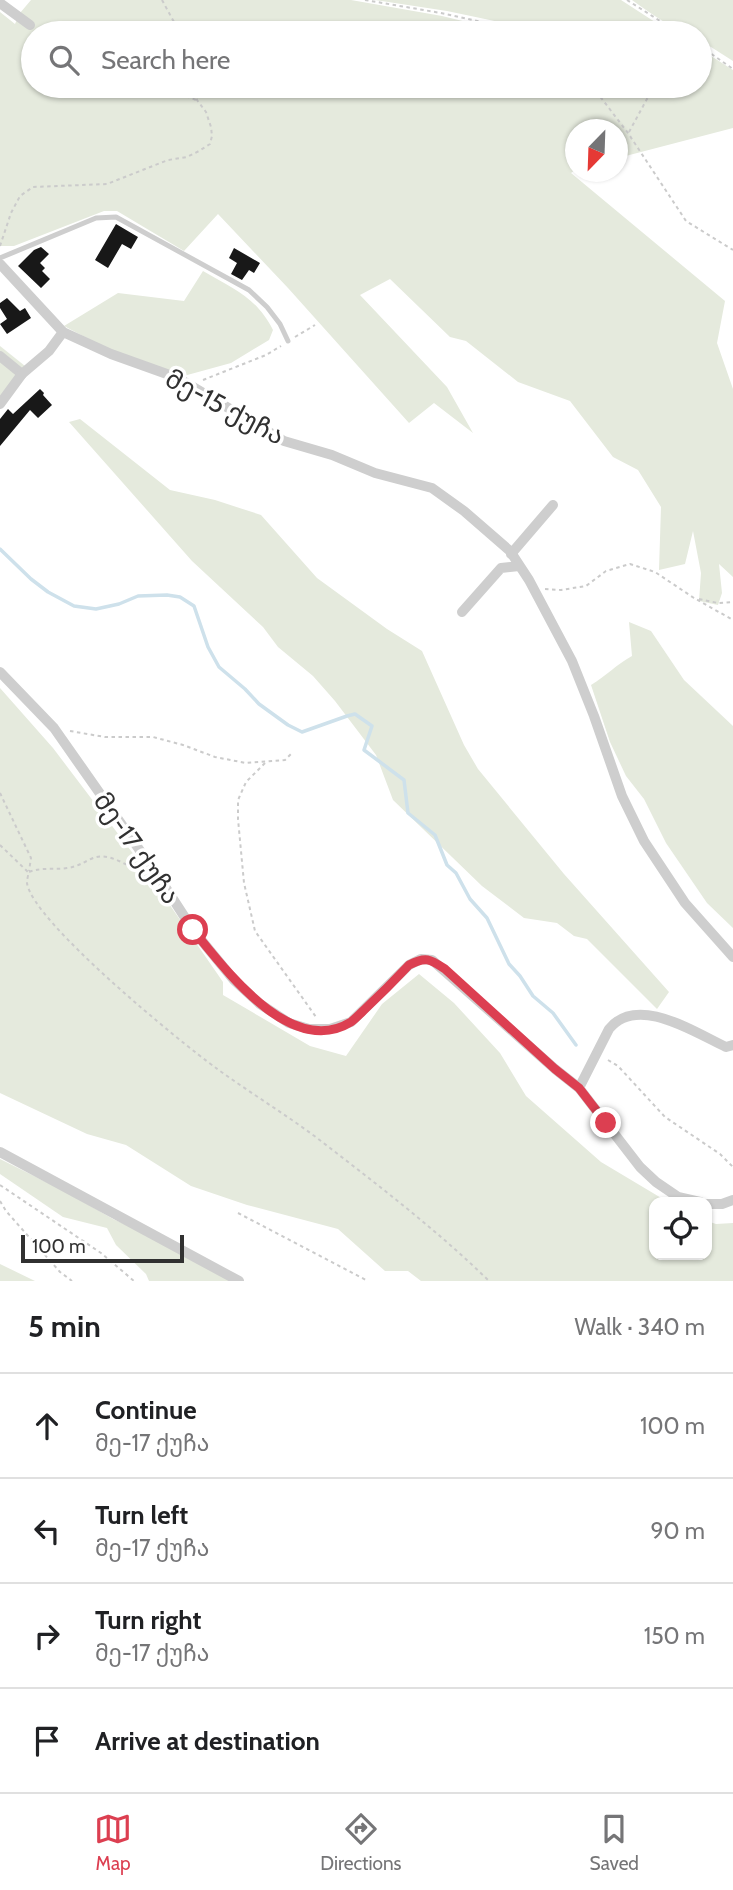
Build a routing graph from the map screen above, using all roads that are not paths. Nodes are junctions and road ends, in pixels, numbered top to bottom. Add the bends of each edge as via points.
1 (0, 3) edge
2 (25, 21) edge
3 (0, 258) edge
4 (0, 264) edge
5 (63, 332) junction
6 (288, 341) road end
7 (0, 356) edge
8 (22, 374) junction
9 (0, 404) edge
10 (553, 505) dead end
11 (511, 554) junction
12 (519, 566) junction
13 (462, 612) dead end
14 (0, 672) edge
15 (733, 957) edge
16 (733, 1045) edge
17 (579, 1088) junction
18 (0, 1152) edge
19 (678, 1197) edge
20 (733, 1200) edge
21 (712, 1203) edge
22 (239, 1281) edge

1 - 2 street
3 - 6 lane via 96,218 116,217 249,290 281,324
4 - 5 street
5 - 8 street
5 - 11 street, მე-15 ქუჩა via 178,378 284,441 432,488
7 - 8 street
8 - 9 street
10 - 11 street
11 - 12 street, მე-15 ქუჩა
12 - 13 street via 501,568
12 - 15 street, მე-15 ქუჩა via 572,661 622,796 644,841 685,903
14 - 17 street, მე-17 ქუჩა via 54,729 193,930 260,1004 289,1023 309,1030 325,1029 351,1022 409,965 432,960
16 - 17 street via 726,1047 658,1015 634,1014 609,1029
17 - 19 street via 639,1167
18 - 22 street
20 - 21 street

